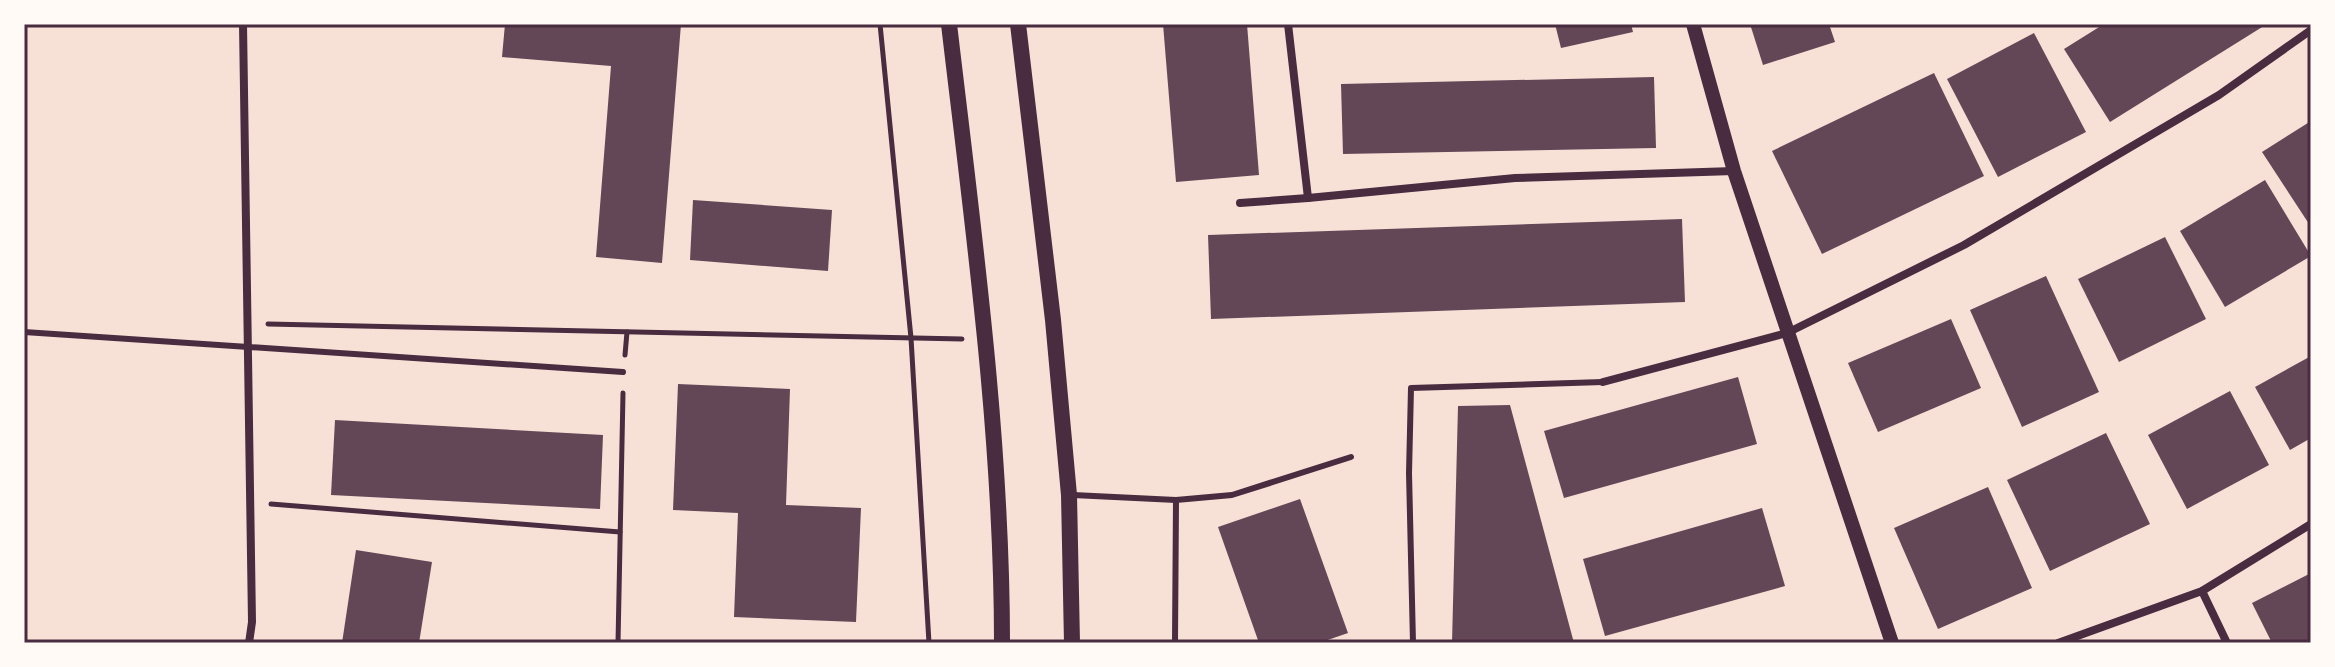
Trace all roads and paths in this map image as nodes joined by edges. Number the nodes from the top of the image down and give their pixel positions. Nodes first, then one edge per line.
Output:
1 (243, 24) edge
2 (880, 24) edge
3 (949, 24) edge
4 (1018, 24) edge
5 (1288, 24) edge
6 (1693, 24) edge
7 (2311, 30) edge
8 (1734, 171) junction
9 (1308, 198) junction
10 (1240, 203) dead end
11 (247, 323) junction
12 (24, 332) edge
13 (627, 332) junction
14 (1787, 333) junction
15 (911, 338) junction
16 (986, 339) junction
17 (248, 345) junction
18 (623, 372) junction
19 (1603, 382) joint
20 (1351, 457) dead end
21 (1069, 495) junction
22 (1176, 500) junction
23 (250, 502) junction
24 (2311, 524) edge
25 (620, 532) junction
26 (2202, 591) junction
27 (249, 643) edge
28 (618, 643) edge
29 (929, 643) edge
30 (1002, 643) edge
31 (1072, 643) edge
32 (1175, 643) edge
33 (1413, 643) edge
34 (1892, 643) edge
35 (2058, 643) edge
36 (2227, 643) edge

1 - 11 street
2 - 15 path
3 - 16 main road
4 - 21 main road
5 - 9 street
6 - 8 street
7 - 14 street
8 - 9 street
8 - 14 street
9 - 10 street
11 - 13 path
11 - 17 street
12 - 17 lane
13 - 15 path
13 - 18 path
14 - 19 street
14 - 34 street
15 - 16 path
15 - 29 path
16 - 30 main road
17 - 18 lane
17 - 23 street
18 - 25 path
19 - 33 lane
20 - 22 lane
21 - 22 lane
21 - 31 main road
22 - 32 lane
23 - 25 path
23 - 27 street
24 - 26 street
25 - 28 path
26 - 35 street
26 - 36 street

